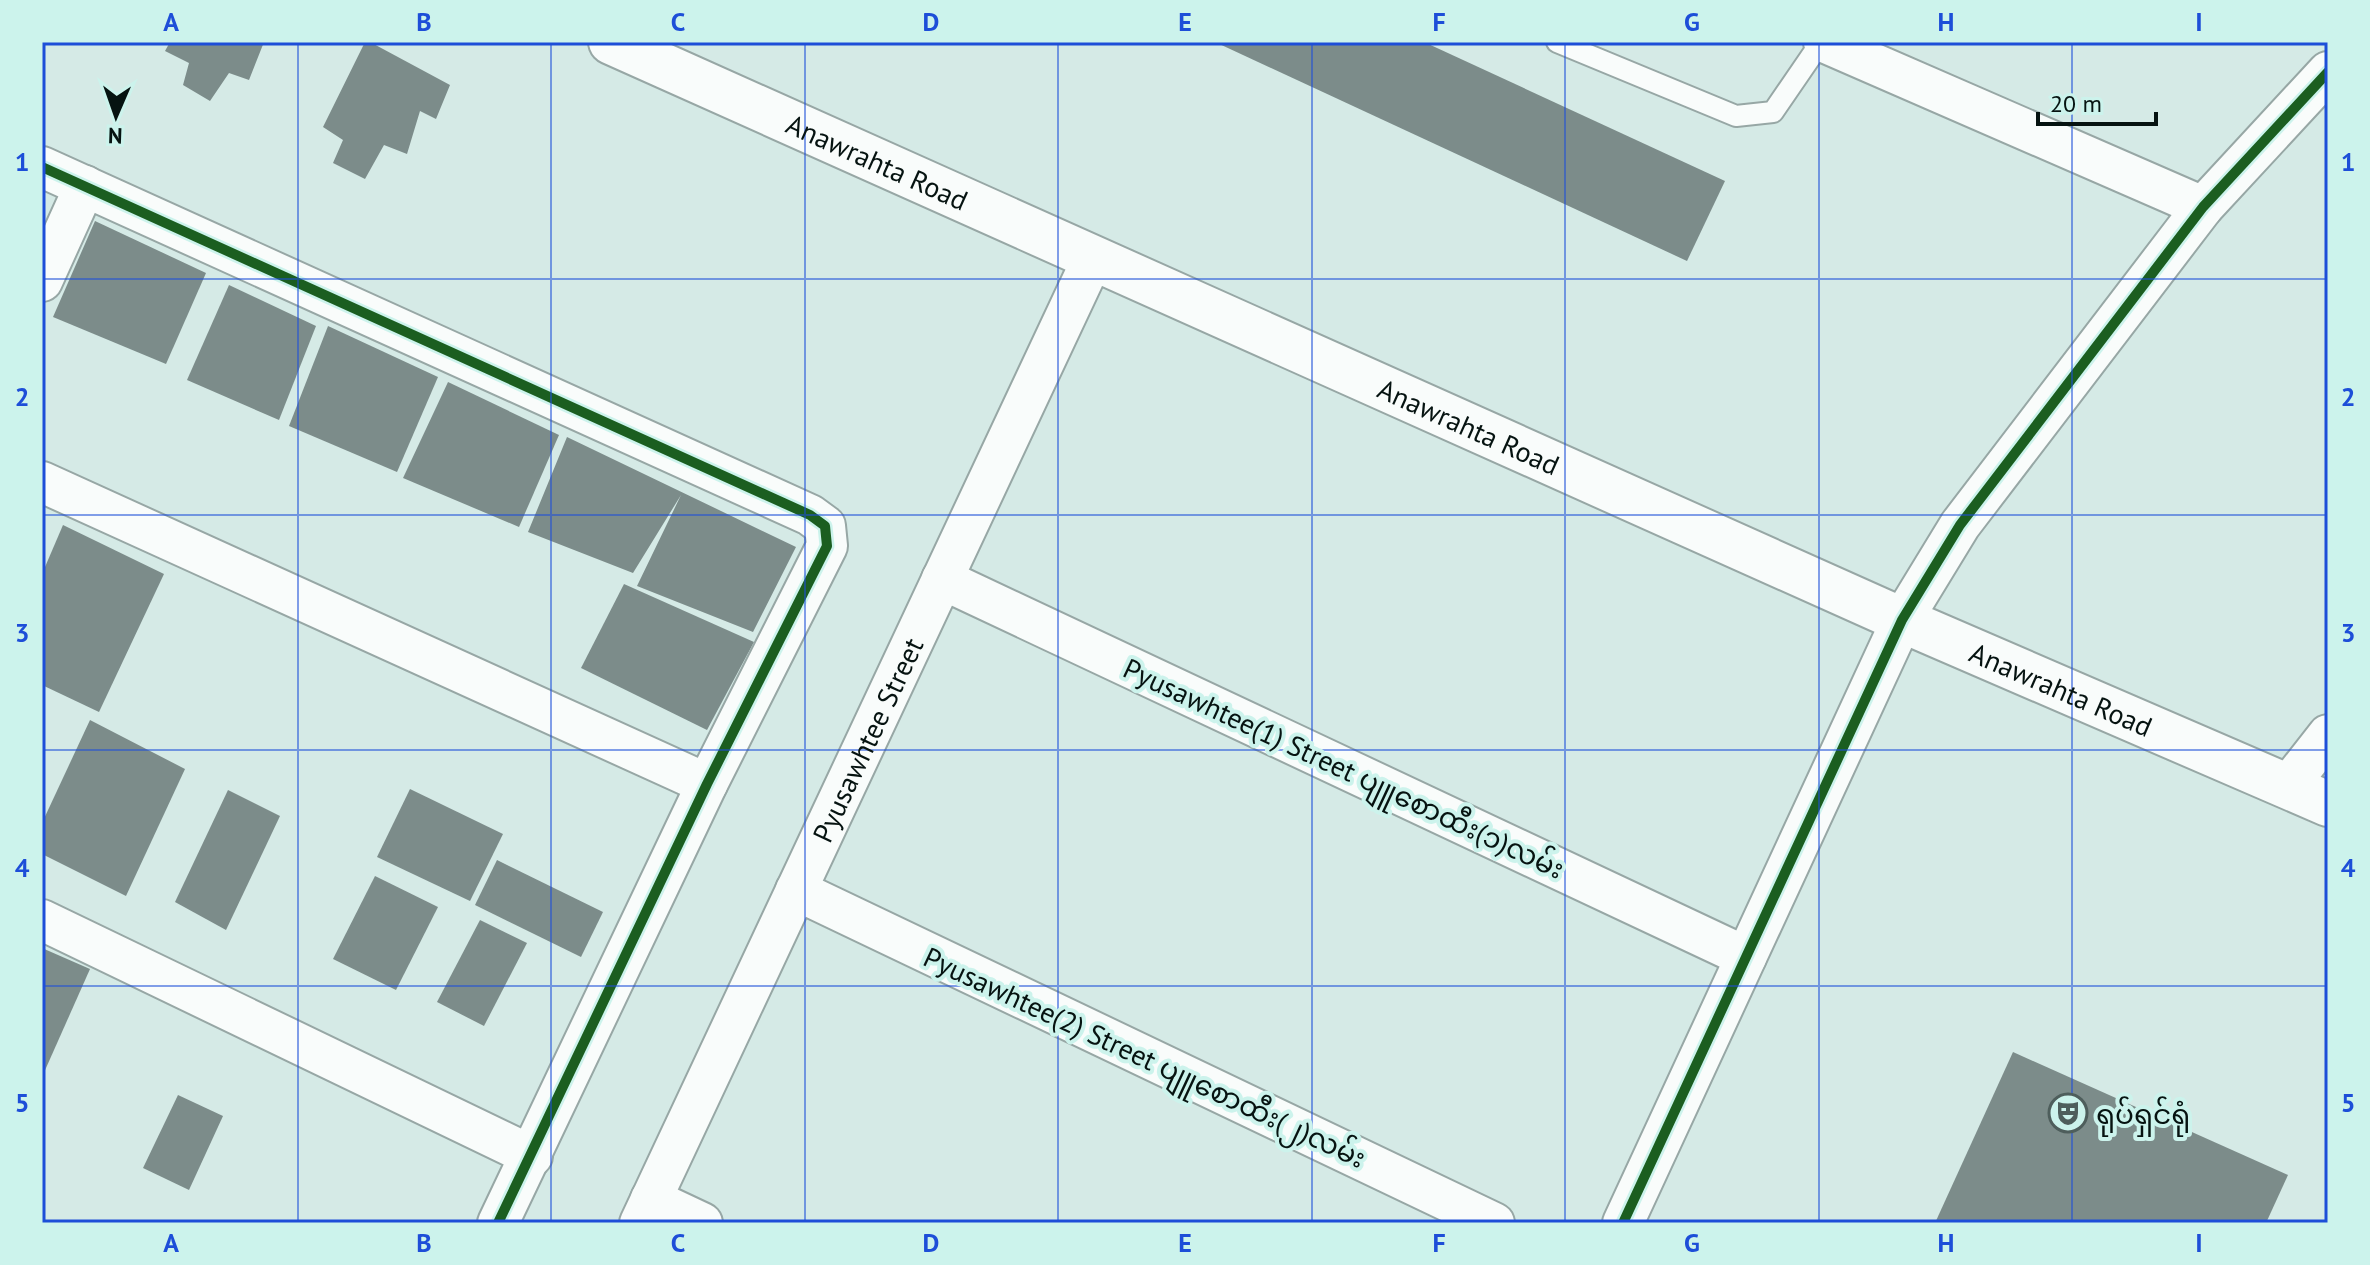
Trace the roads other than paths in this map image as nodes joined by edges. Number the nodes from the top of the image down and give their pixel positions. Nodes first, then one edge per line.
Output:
1 (611, 42) edge
2 (1557, 42) edge
3 (1822, 42) edge
4 (2328, 72) edge
5 (42, 167) edge
6 (85, 186) junction
7 (2203, 207) junction
8 (1093, 258) junction
9 (42, 281) edge
10 (42, 482) edge
11 (942, 579) junction
12 (1902, 620) junction
13 (2328, 735) edge
14 (707, 784) junction
15 (2288, 786) junction
16 (2328, 804) edge
17 (796, 890) junction
18 (42, 920) edge
19 (1746, 957) junction
20 (532, 1156) junction
21 (645, 1211) edge
22 (498, 1223) edge
23 (702, 1223) edge
24 (1494, 1223) edge
25 (1623, 1223) edge

1 - 8 main road, Anawrahta Road
2 - 3 lane
3 - 7 street
4 - 7 street
5 - 6 street
6 - 9 street
6 - 14 street
7 - 12 street
8 - 11 street, Pyusawhtee Street
8 - 12 main road, Anawrahta Road
10 - 14 street
11 - 17 street, Pyusawhtee Street
11 - 19 street, Pyusawhtee(1) Street ပျူစောထီး(၁)လမ်း
12 - 15 main road, Anawrahta Road
12 - 19 street
13 - 15 street
14 - 20 street
15 - 16 main road, Anawrahta Road
17 - 21 street, Pyusawhtee Street
17 - 24 street, Pyusawhtee(2) Street ပျူစောထီး(၂)လမ်း
18 - 20 street
19 - 25 street
20 - 22 street
21 - 23 street

